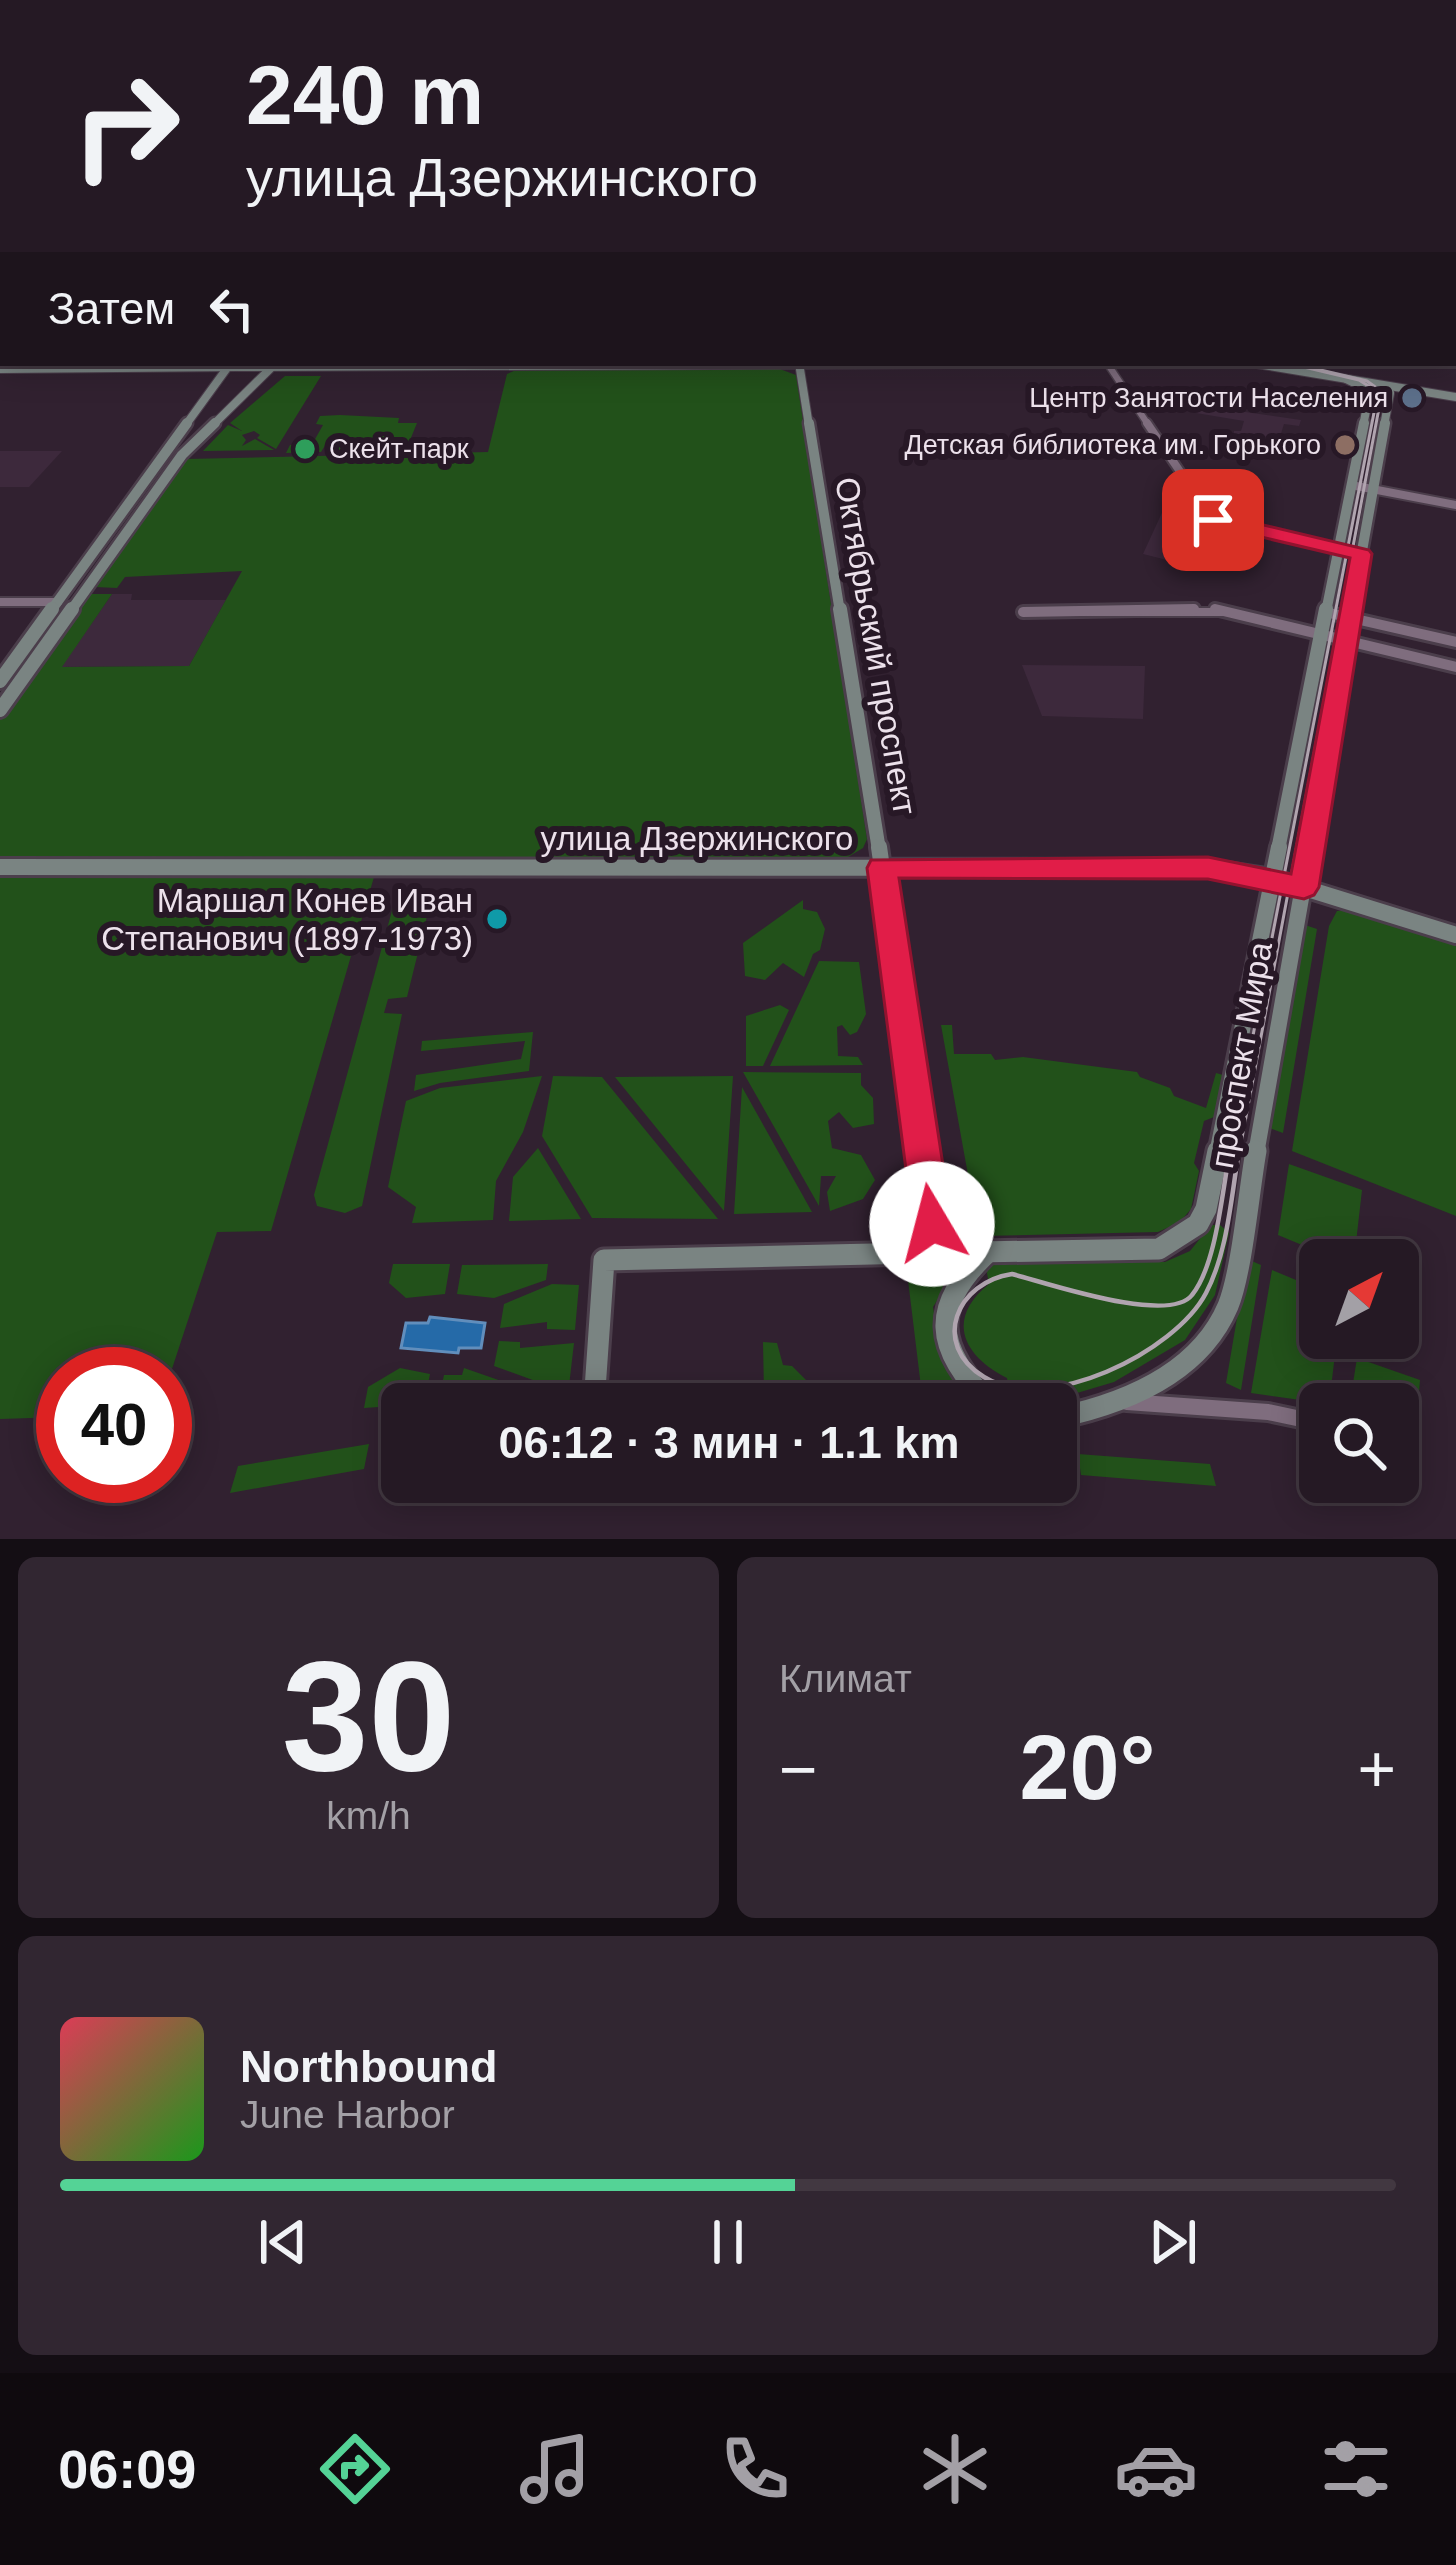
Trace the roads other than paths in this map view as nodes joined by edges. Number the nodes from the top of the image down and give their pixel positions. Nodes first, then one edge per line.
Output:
1 (172, 366) edge
2 (228, 366) edge
3 (272, 366) edge
4 (799, 366) edge
5 (1109, 366) edge
6 (1274, 366) edge
7 (1293, 366) edge
8 (1301, 366) edge
9 (0, 369) edge
10 (1312, 371) junction
11 (1362, 378) junction
12 (1346, 379) junction
13 (1380, 384) junction
14 (1408, 389) junction
15 (1390, 393) junction
16 (1456, 395) edge
17 (207, 397) junction
18 (243, 397) junction
19 (164, 455) junction
20 (182, 455) junction
21 (1351, 485) junction
22 (1373, 489) junction
23 (1456, 505) edge
24 (1338, 550) junction
25 (1361, 554) junction
26 (0, 602) edge
27 (58, 602) junction
28 (1023, 612) dead end
29 (1325, 612) junction
30 (1351, 618) junction
31 (1321, 634) junction
32 (1347, 641) junction
33 (1456, 642) edge
34 (1456, 667) edge
35 (24, 676) junction
36 (1, 678) edge
37 (0, 710) edge
38 (0, 867) edge
39 (882, 868) junction
40 (1272, 878) junction
41 (1304, 887) junction
42 (1456, 935) edge
43 (932, 1224) junction
44 (952, 1251) junction
45 (989, 1251) junction
46 (917, 1253) junction
47 (595, 1383) edge
48 (971, 1383) edge
49 (1118, 1402) junction
50 (1077, 1413) edge
51 (1299, 1419) edge

1 - 9 main road
2 - 17 main road
3 - 18 main road
4 - 39 main road, Октябрьский проспект
5 - 24 street
6 - 10 main road
7 - 10 main road
8 - 10 main road
10 - 11 main road
10 - 12 main road
11 - 13 main road
11 - 16 main road
12 - 13 main road
12 - 21 main road, проспект Мира
13 - 14 main road
13 - 15 main road
14 - 15 main road
14 - 16 main road
15 - 22 main road, проспект Мира
17 - 18 main road
17 - 19 main road
18 - 20 main road
19 - 20 main road
19 - 27 main road
20 - 35 main road
21 - 22 street
21 - 24 main road, проспект Мира
22 - 23 street
22 - 25 main road, проспект Мира
24 - 25 street
24 - 29 main road, проспект Мира
25 - 30 main road, проспект Мира
26 - 27 street
27 - 36 main road
28 - 31 street
29 - 30 street
29 - 31 main road, проспект Мира
30 - 32 main road, проспект Мира
30 - 33 street
31 - 32 street
31 - 40 main road, проспект Мира
32 - 34 street
32 - 41 main road, проспект Мира
35 - 36 street
35 - 37 main road
38 - 39 main road, улица Дзержинского
39 - 40 main road, улица Дзержинского
39 - 43 main road, Октябрьский проспект
40 - 41 main road, улица Дзержинского
40 - 45 main road, проспект Мира
41 - 42 main road, улица Дзержинского
41 - 49 main road, проспект Мира
43 - 44 main road
43 - 46 main road
44 - 45 main road, проспект Мира
44 - 46 main road, проспект Мира
45 - 48 main road
46 - 47 main road, проспект Мира
49 - 50 main road, проспект Мира
49 - 51 street

